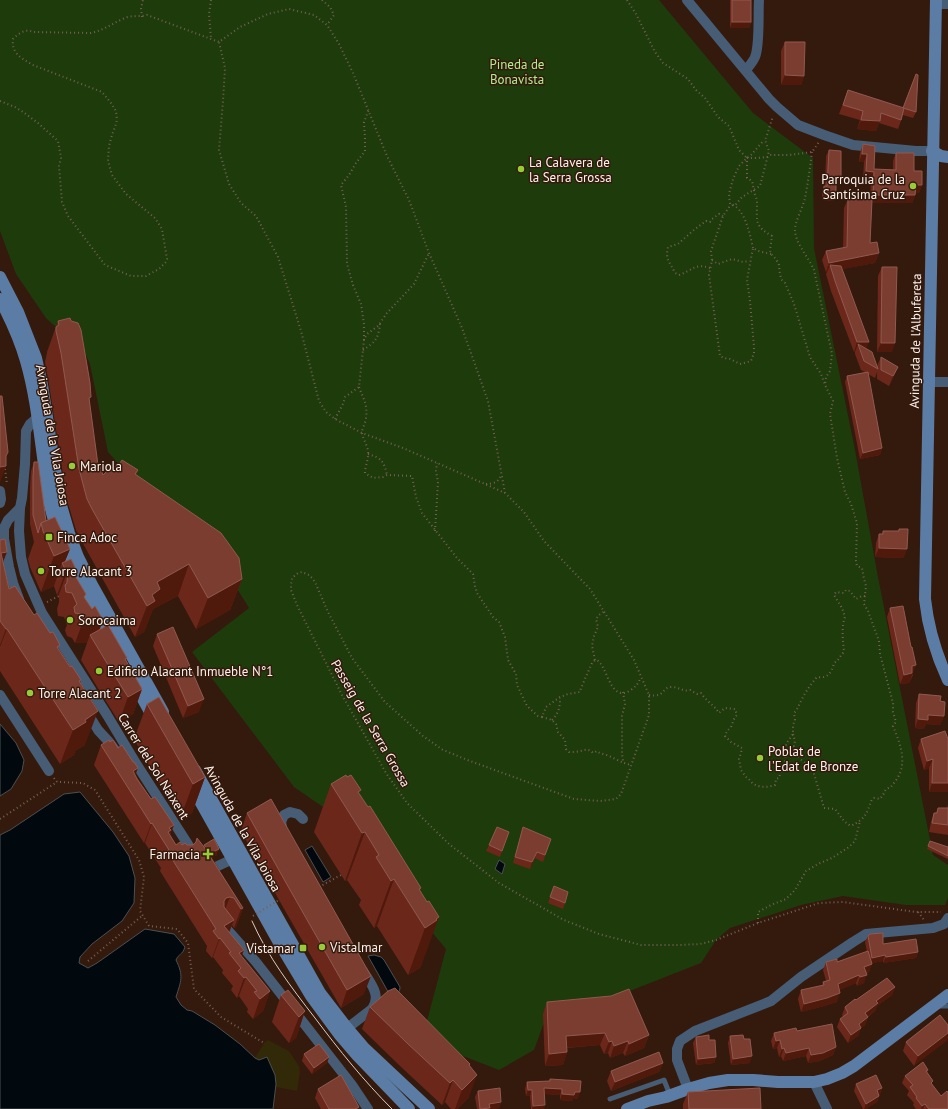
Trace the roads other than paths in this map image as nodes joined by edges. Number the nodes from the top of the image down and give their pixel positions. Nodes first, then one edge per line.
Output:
1 (687, 0) edge
2 (759, 0) edge
3 (936, 2) edge
4 (948, 4) edge
5 (746, 70) junction
6 (932, 152) junction
7 (948, 157) edge
8 (0, 277) edge
9 (0, 299) edge
10 (928, 382) junction
11 (948, 382) edge
12 (37, 418) junction
13 (4, 489) edge
14 (0, 503) edge
15 (20, 508) junction
16 (4, 528) junction
17 (20, 531) junction
18 (25, 610) edge
19 (948, 680) edge
20 (0, 695) edge
21 (82, 704) edge
22 (187, 757) edge
23 (122, 760) edge
24 (182, 769) edge
25 (49, 771) road end
26 (303, 819) dead end
27 (290, 843) edge
28 (236, 855) junction
29 (948, 918) edge
30 (223, 924) edge
31 (360, 964) edge
32 (948, 995) edge
33 (933, 1006) junction
34 (948, 1006) edge
35 (343, 1031) junction
36 (814, 1082) junction
37 (688, 1089) junction
38 (668, 1096) junction
39 (610, 1100) dead end
40 (368, 1109) edge
41 (409, 1109) edge
42 (429, 1109) edge
43 (627, 1109) edge
44 (651, 1109) edge
45 (827, 1109) edge

1 - 5 street
2 - 5 street
3 - 4 street
3 - 6 main road, Avinguda de l'Albufereta
5 - 6 street
6 - 7 main road
6 - 10 main road, Avinguda de l'Albufereta
8 - 12 main road, Avinguda de la Vila Joiosa
9 - 12 main road, Avinguda de la Vila Joiosa
10 - 11 street
10 - 19 main road, Avinguda de l'Albufereta
12 - 15 street, Carrer del Sol Naixent
13 - 14 street
15 - 16 street
15 - 17 street, Carrer del Sol Naixent
16 - 17 street
16 - 18 street
17 - 28 street, Carrer del Sol Naixent
20 - 25 street
21 - 23 street, Carrer del Sol Naixent
22 - 28 main road, Avinguda de la Vila Joiosa
24 - 28 main road, Avinguda de la Vila Joiosa
26 - 27 street
28 - 35 main road, Avinguda de la Vila Joiosa
29 - 37 street
30 - 40 street
31 - 35 street
32 - 33 main road
33 - 34 lane
33 - 36 main road
35 - 41 main road, Avinguda de la Vila Joiosa
35 - 42 main road, Avinguda de la Vila Joiosa
36 - 37 main road
36 - 45 street
37 - 38 main road
38 - 39 lane
38 - 43 main road
38 - 44 main road

